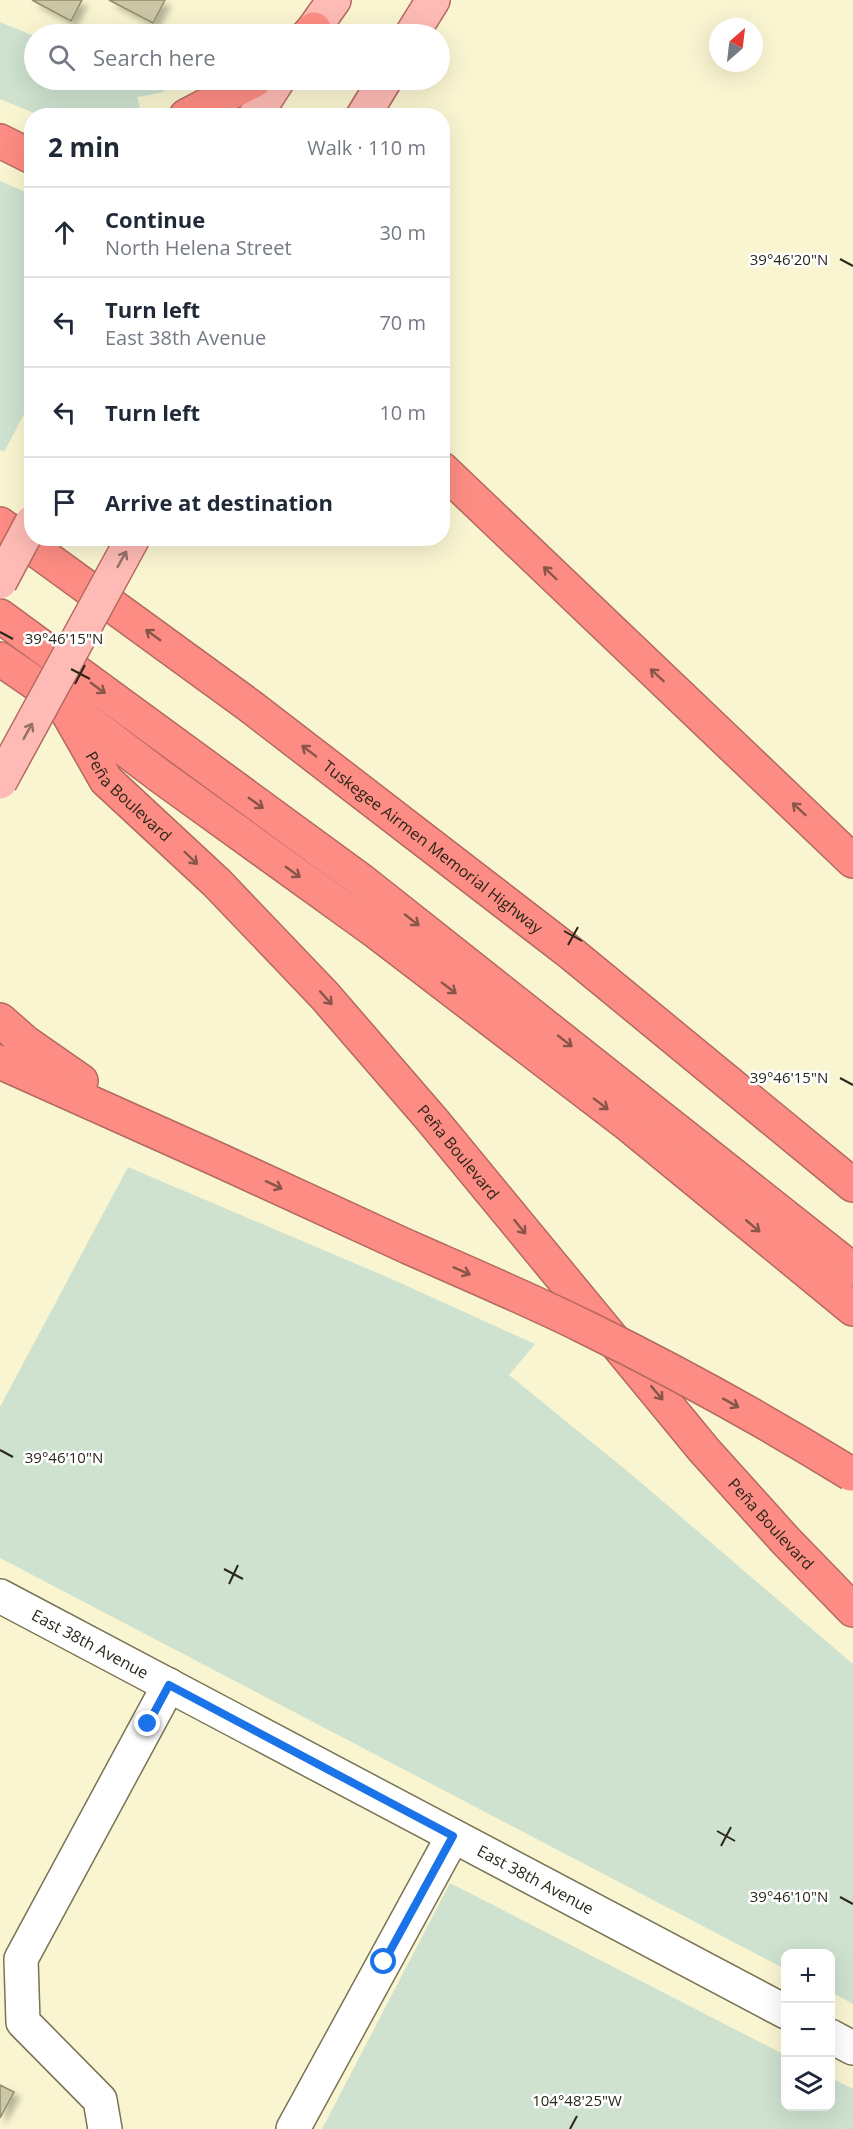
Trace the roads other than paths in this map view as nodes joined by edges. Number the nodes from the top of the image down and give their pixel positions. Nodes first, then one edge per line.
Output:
1 (334, 0) edge
2 (433, 0) edge
3 (317, 24) edge
4 (418, 24) edge
5 (236, 90) edge
6 (272, 90) edge
7 (379, 90) edge
8 (201, 108) edge
9 (260, 108) edge
10 (368, 108) edge
11 (0, 125) edge
12 (24, 130) edge
13 (0, 141) edge
14 (24, 153) edge
15 (450, 477) edge
16 (0, 524) edge
17 (24, 537) edge
18 (24, 542) edge
19 (30, 546) edge
20 (129, 546) edge
21 (0, 582) edge
22 (0, 616) edge
23 (0, 659) edge
24 (61, 701) junction
25 (0, 782) edge
26 (853, 861) edge
27 (572, 954) junction
28 (0, 1020) edge
29 (0, 1062) edge
30 (853, 1159) edge
31 (221, 1161) junction
32 (853, 1185) edge
33 (853, 1270) edge
34 (853, 1309) edge
35 (852, 1474) edge
36 (0, 1596) edge
37 (853, 1610) edge
38 (169, 1685) junction
39 (453, 1836) junction
40 (781, 2010) edge
41 (835, 2038) edge
42 (853, 2048) edge
43 (105, 2129) edge
44 (293, 2129) edge

1 - 3 main road
2 - 4 main road
5 - 8 highway
6 - 9 main road
7 - 10 main road
11 - 12 highway
13 - 14 highway
26 -> 15 highway
18 -> 16 highway, Tuskegee Airmen Memorial Highway
17 - 21 main road, bridge
27 -> 19 highway, Tuskegee Airmen Memorial Highway
25 -> 20 main road, bridge
22 -> 33 highway
23 - 24 highway
24 -> 34 highway
24 -> 37 highway, Peña Boulevard
27 - 30 highway
27 - 32 highway, Tuskegee Airmen Memorial Highway
28 - 31 highway
29 - 31 highway
31 -> 35 highway, bridge
36 - 38 street, East 38th Avenue
38 - 39 street, East 38th Avenue
38 - 43 street
39 - 40 street, East 38th Avenue
39 - 44 street
41 - 42 street

